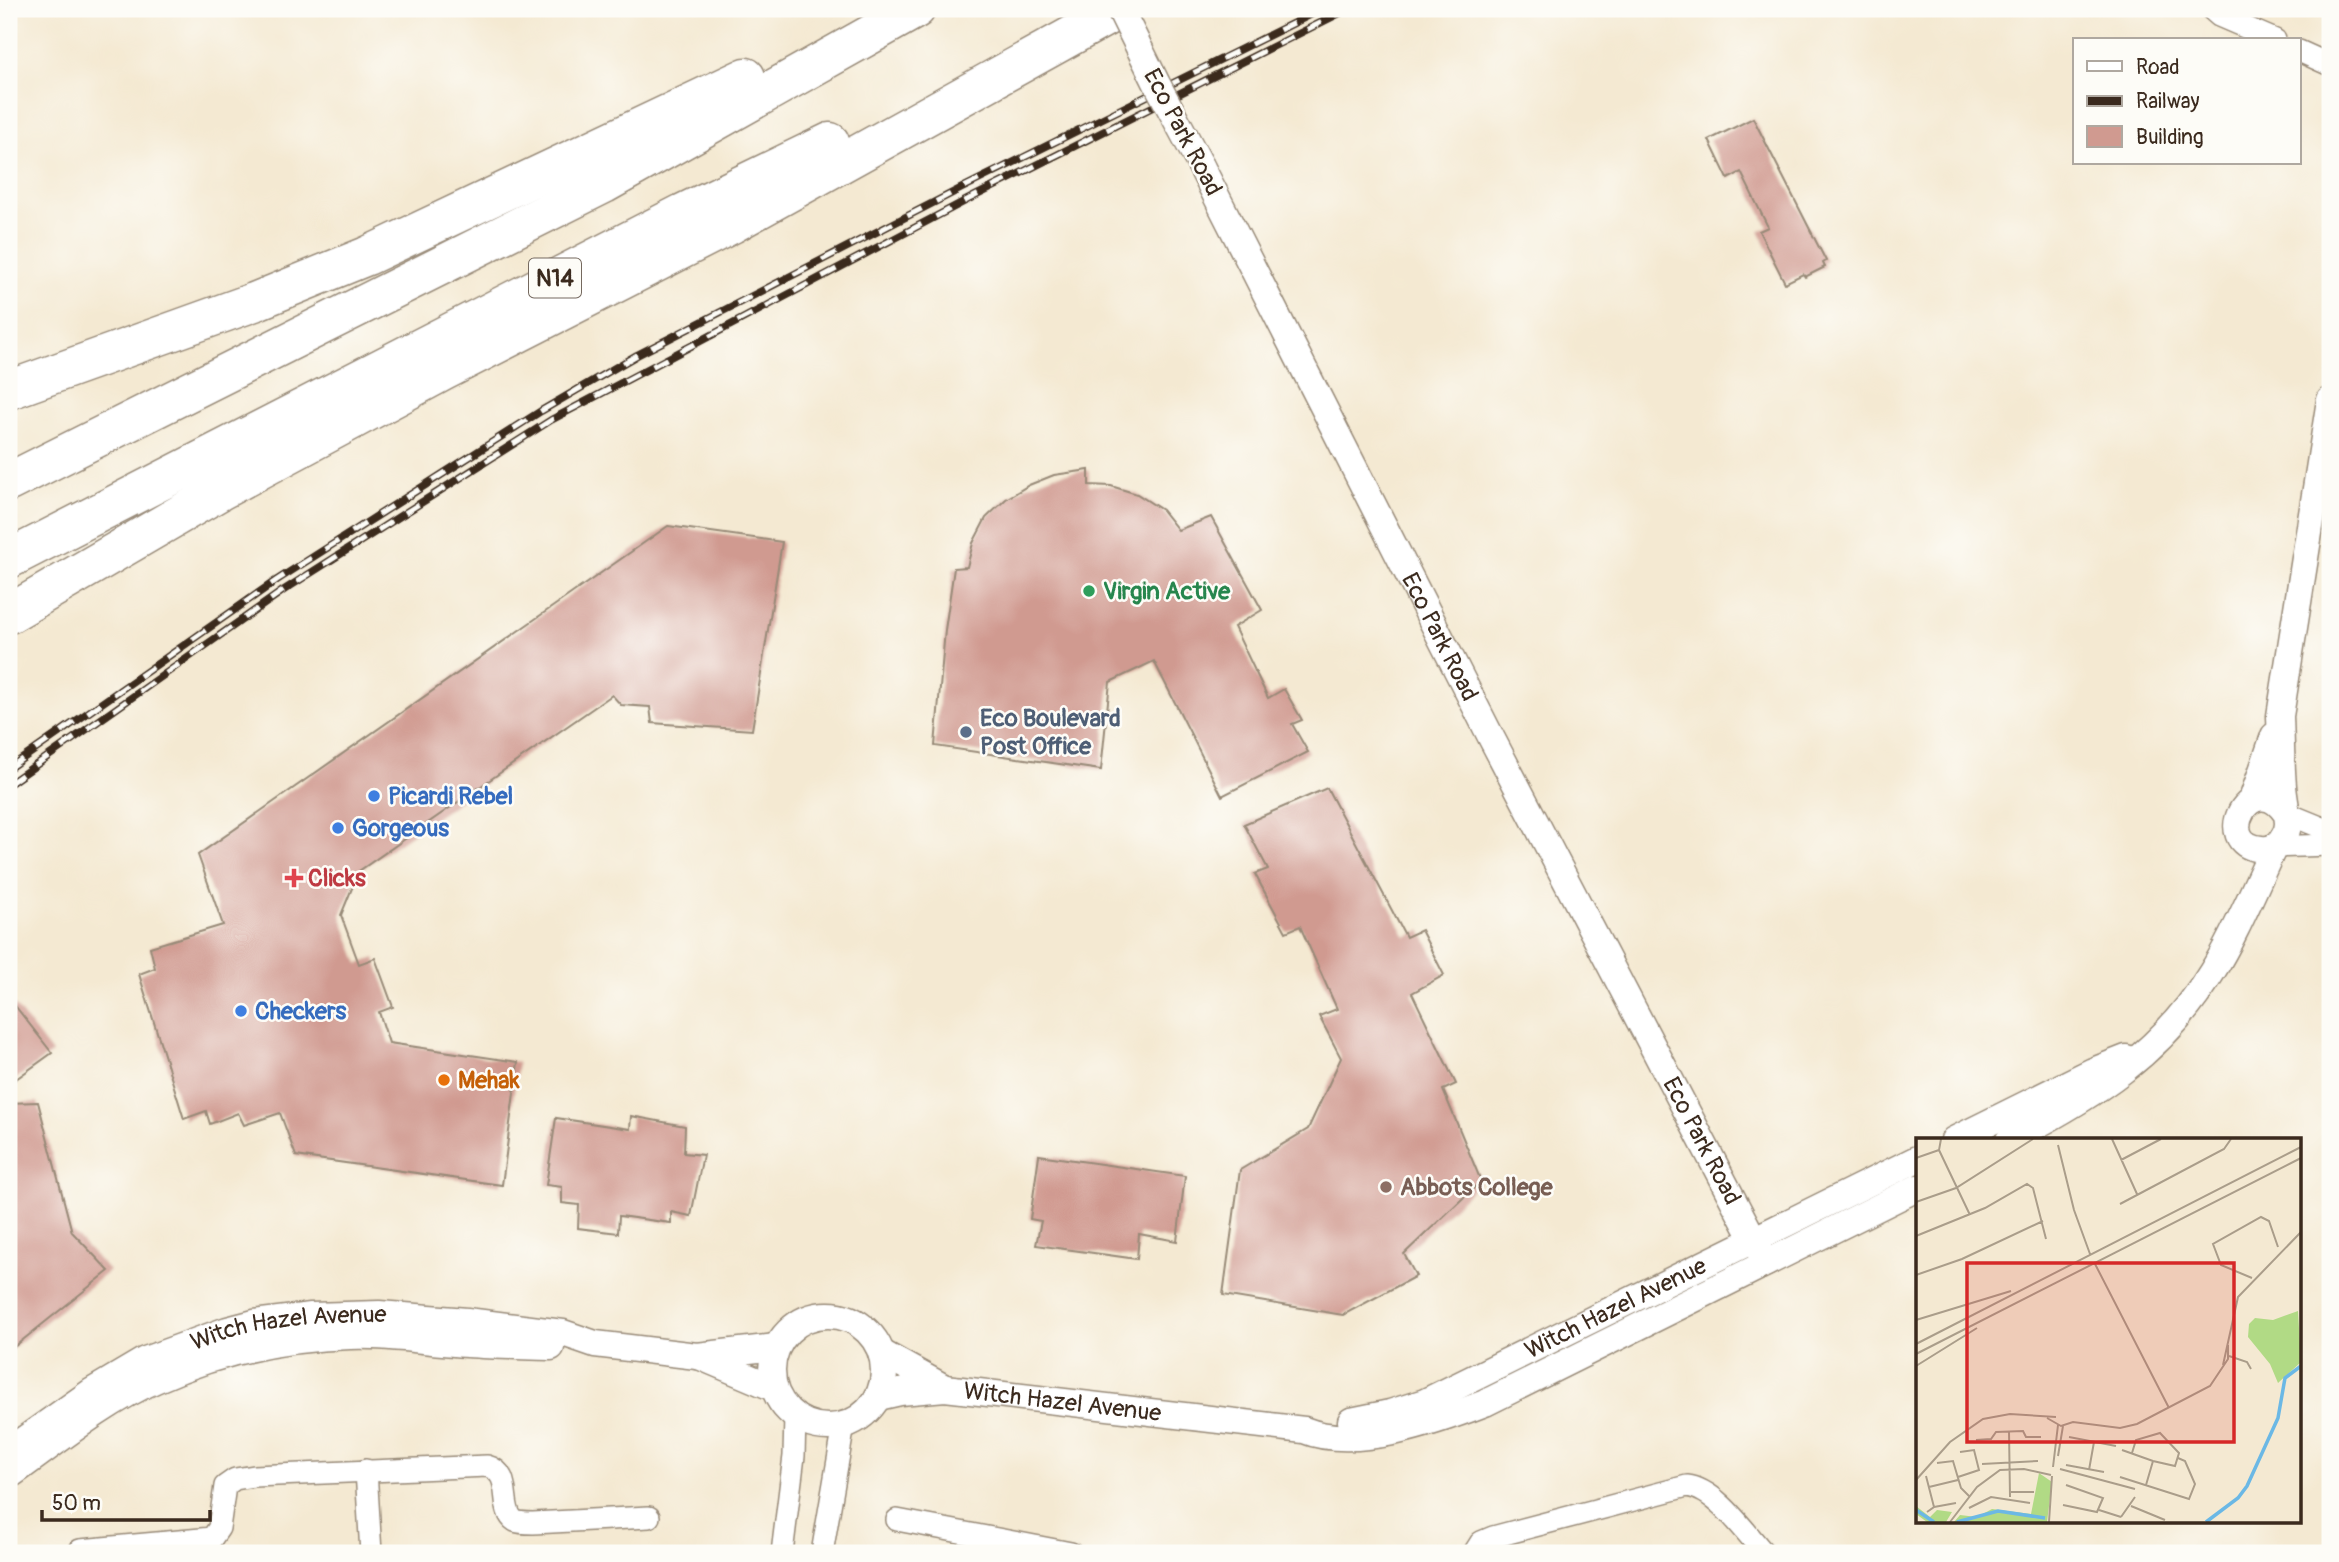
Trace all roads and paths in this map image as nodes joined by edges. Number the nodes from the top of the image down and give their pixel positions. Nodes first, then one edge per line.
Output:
1 (1106, 9) edge
2 (1120, 9) edge
3 (2211, 9) edge
4 (901, 17) edge
5 (2270, 38) edge
6 (2300, 51) edge
7 (2330, 65) edge
8 (9, 390) edge
9 (2330, 400) edge
10 (9, 482) edge
11 (9, 559) edge
12 (9, 614) edge
13 (2280, 716) junction
14 (2252, 800) junction
15 (2286, 813) junction
16 (2330, 831) edge
17 (2241, 838) junction
18 (2330, 845) edge
19 (2274, 847) junction
20 (2239, 920) junction
21 (2144, 1051) junction
22 (1958, 1138) edge
23 (2013, 1138) edge
24 (1916, 1159) edge
25 (1916, 1188) edge
26 (1754, 1239) junction
27 (1766, 1263) junction
28 (595, 1344) junction
29 (776, 1348) junction
30 (882, 1353) junction
31 (697, 1356) junction
32 (774, 1388) junction
33 (945, 1388) junction
34 (878, 1397) junction
35 (795, 1417) junction
36 (844, 1425) junction
37 (1304, 1430) junction
38 (9, 1450) edge
39 (366, 1471) junction
40 (9, 1476) edge
41 (649, 1517) dead end
42 (897, 1520) dead end
43 (80, 1550) dead end
44 (371, 1553) edge
45 (782, 1553) edge
46 (822, 1553) edge
47 (1071, 1553) edge
48 (1474, 1553) edge
49 (1764, 1553) edge

1 - 11 highway, N14
2 - 12 highway
2 - 26 street, Eco Park Road, bridge
3 - 5 street
4 - 8 highway
4 - 10 highway, N14
6 - 7 street
9 - 13 street
13 - 14 street
13 - 15 street
14 - 15 street
14 - 17 street
15 - 16 street
15 - 19 street
17 - 19 street
17 - 20 street
18 - 19 street
19 - 20 street
20 - 21 street
21 - 22 street
21 - 23 street
24 - 26 street, Witch Hazel Avenue
25 - 27 street, Witch Hazel Avenue
26 - 27 street, Eco Park Road
26 - 37 street, Witch Hazel Avenue
27 - 37 street, Witch Hazel Avenue
28 - 31 street, Witch Hazel Avenue
28 - 38 street, Witch Hazel Avenue
28 - 40 street, Witch Hazel Avenue
29 - 30 street
29 - 31 street, Witch Hazel Avenue
29 - 32 street
30 - 33 street, Witch Hazel Avenue
30 - 34 street
31 - 32 street, Witch Hazel Avenue
32 - 35 street
33 - 34 street, Witch Hazel Avenue
33 - 37 street, Witch Hazel Avenue
34 - 36 street
35 - 36 street
35 - 45 street
36 - 46 street
39 - 41 street
39 - 43 street
39 - 44 street
42 - 47 street
48 - 49 street

